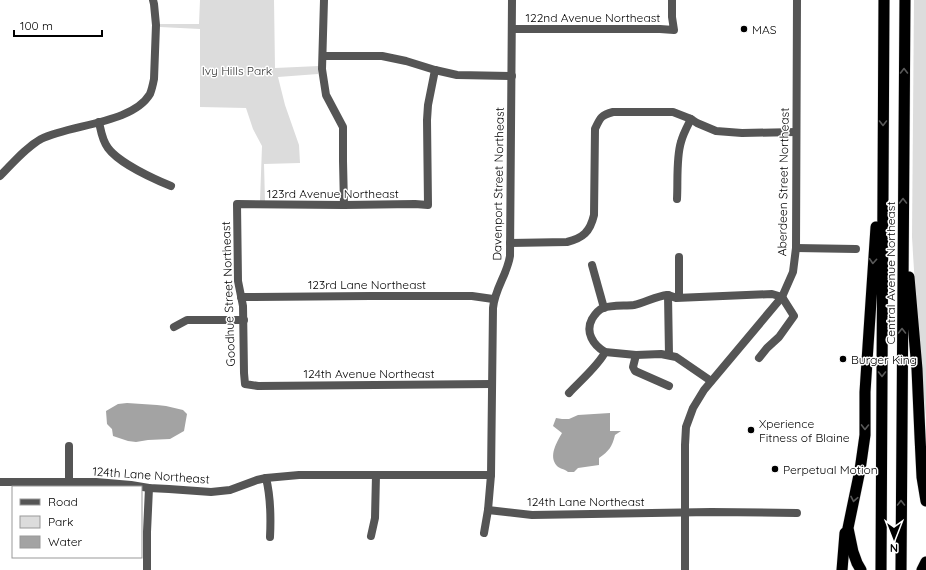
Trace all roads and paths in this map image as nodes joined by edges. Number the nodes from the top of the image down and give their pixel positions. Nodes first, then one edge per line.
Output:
1 (153, 0) edge
2 (324, 0) edge
3 (512, 0) edge
4 (672, 0) edge
5 (797, 0) edge
6 (884, 0) edge
7 (905, 0) edge
8 (512, 29) junction
9 (323, 56) junction
10 (435, 70) junction
11 (512, 76) junction
12 (691, 119) junction
13 (99, 122) junction
14 (796, 132) junction
15 (883, 167) junction
16 (0, 176) edge
17 (171, 186) dead end
18 (677, 199) dead end
19 (237, 204) joint
20 (344, 205) junction
21 (903, 230) junction
22 (510, 243) junction
23 (796, 248) junction
24 (856, 249) dead end
25 (679, 257) dead end
26 (592, 265) dead end
27 (668, 295) junction
28 (782, 296) junction
29 (241, 297) junction
30 (679, 297) junction
31 (494, 299) junction
32 (604, 308) junction
33 (244, 320) junction
34 (174, 327) dead end
35 (605, 352) junction
36 (636, 355) junction
37 (669, 355) junction
38 (759, 358) dead end
39 (711, 381) junction
40 (245, 384) joint
41 (492, 384) junction
42 (669, 386) dead end
43 (569, 393) dead end
44 (69, 446) dead end
45 (376, 475) junction
46 (491, 475) junction
47 (266, 478) junction
48 (0, 482) edge
49 (69, 482) junction
50 (136, 486) edge
51 (142, 487) edge
52 (149, 488) junction
53 (926, 501) edge
54 (488, 510) junction
55 (684, 512) junction
56 (797, 512) dead end
57 (848, 528) junction
58 (484, 533) dead end
59 (371, 536) dead end
60 (270, 537) dead end
61 (926, 562) edge
62 (147, 570) edge
63 (685, 570) edge
64 (842, 570) edge
65 (862, 570) edge
66 (881, 570) edge
67 (901, 570) edge
68 (922, 570) edge

1 - 13 street
2 - 9 street
3 - 8 street, Davenport Street Northeast
4 - 8 street, 122nd Avenue Northeast
5 - 14 street, Aberdeen Street Northeast
6 -> 15 highway, Central Avenue Northeast
21 -> 7 highway, Central Avenue Northeast
8 - 11 street, Davenport Street Northeast
9 - 10 street
9 - 20 street
10 - 11 street
10 - 20 street, 123rd Avenue Northeast
11 - 22 street, Davenport Street Northeast
12 - 14 street
12 - 18 street
12 - 22 street
13 - 16 street
13 - 17 street
14 - 23 street, Aberdeen Street Northeast
15 -> 57 highway
15 -> 66 highway, Central Avenue Northeast
19 - 20 street, 123rd Avenue Northeast
19 - 29 street, Goodhue Street Northeast
21 - 53 highway
67 -> 21 highway, Central Avenue Northeast
22 - 31 street, Davenport Street Northeast
23 - 24 street
23 - 28 street, Aberdeen Street Northeast
25 - 30 street
26 - 32 street
27 - 30 street
27 - 32 street
27 - 37 street
28 - 30 street
28 - 38 street
28 - 39 street, Aberdeen Street Northeast
29 - 31 street, 123rd Lane Northeast
29 - 33 street, Goodhue Street Northeast
31 - 41 street, Davenport Street Northeast
32 - 35 street
33 - 34 street
33 - 40 street, Goodhue Street Northeast
35 - 36 street
35 - 43 street
36 - 37 street
36 - 42 street
37 - 39 street
39 - 55 street, Aberdeen Street Northeast
40 - 41 street, 124th Avenue Northeast
41 - 46 street, Davenport Street Northeast
44 - 49 street
45 - 46 street, 124th Lane Northeast
45 - 47 street, 124th Lane Northeast
45 - 59 street
46 - 54 street, Davenport Street Northeast
47 - 52 street, 124th Lane Northeast
47 - 60 street
48 - 49 street, 124th Lane Northeast
49 - 50 street, 124th Lane Northeast
51 - 52 street, 124th Lane Northeast
52 - 62 street
54 - 55 street, 124th Lane Northeast
54 - 58 street, Davenport Street Northeast
55 - 56 street, 124th Lane Northeast
55 - 63 street, Aberdeen Street Northeast
57 - 64 highway
57 - 65 highway
61 - 68 highway

